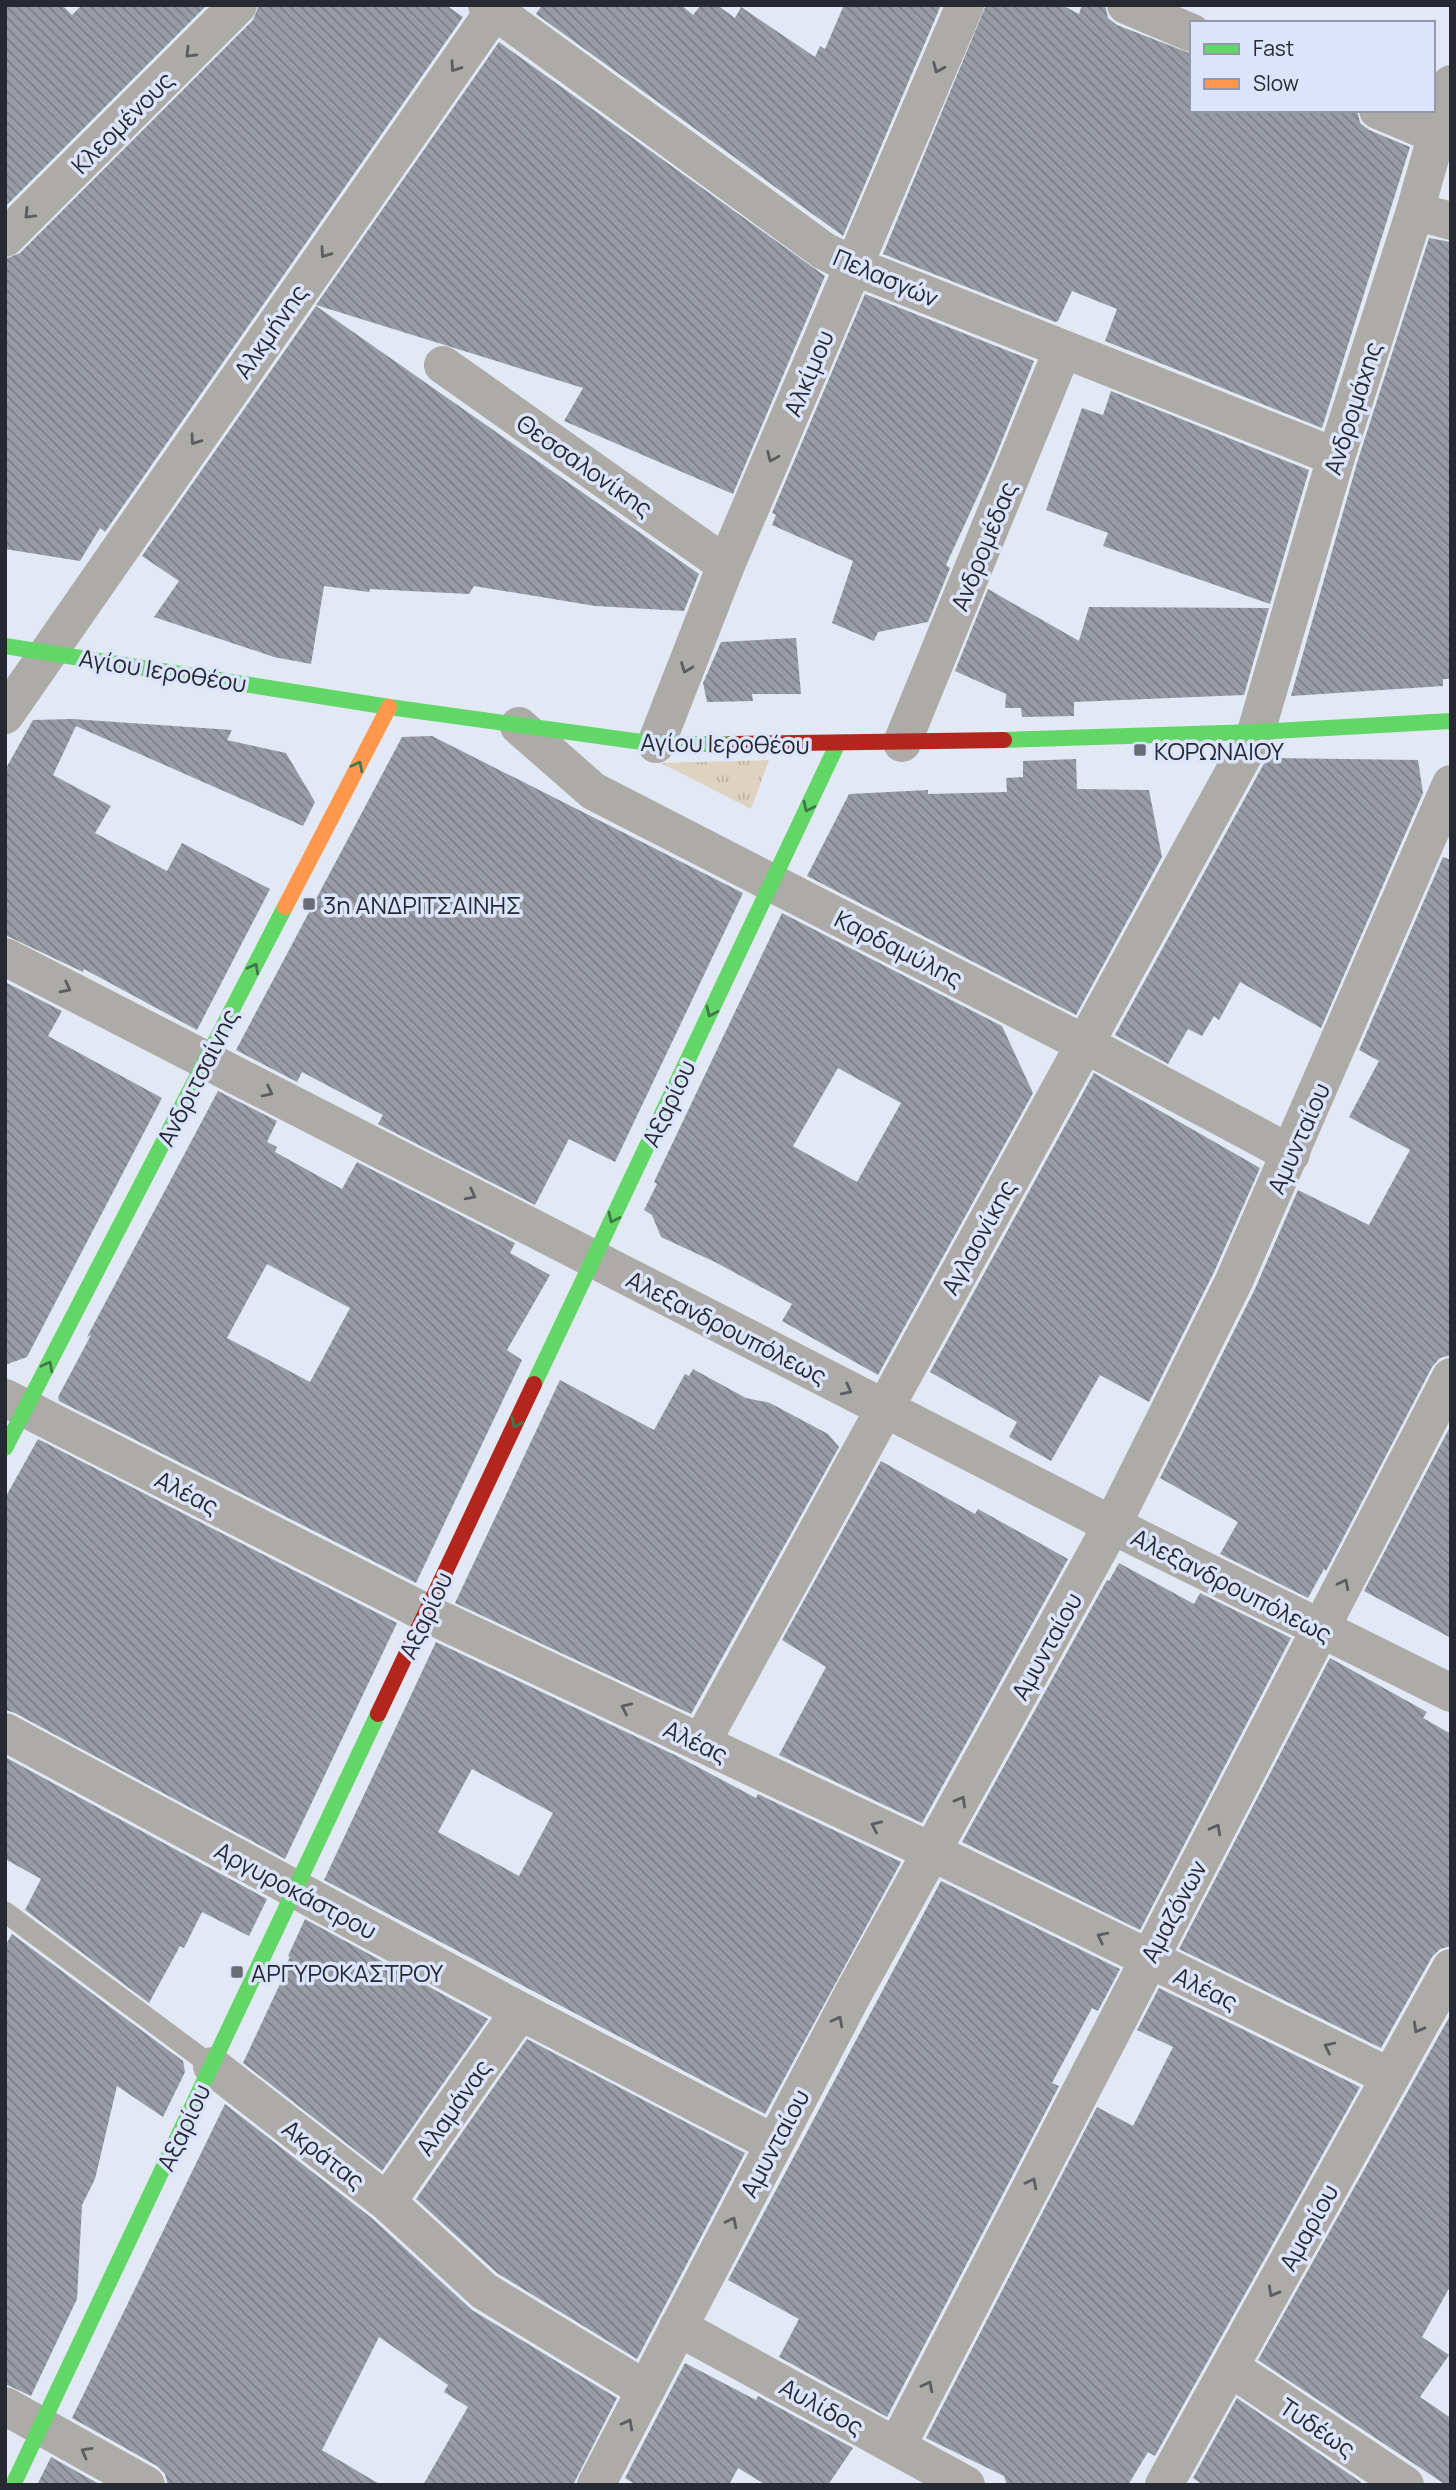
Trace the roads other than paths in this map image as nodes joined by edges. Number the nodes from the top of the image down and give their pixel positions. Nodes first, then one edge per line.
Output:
1 (238, 5) edge
2 (965, 5) edge
3 (1126, 5) edge
4 (490, 8) edge
5 (1190, 32) edge
6 (1451, 84) edge
7 (1383, 112) edge
8 (1437, 135) junction
9 (1415, 211) junction
10 (1451, 221) edge
11 (5, 238) edge
12 (854, 266) junction
13 (1063, 349) junction
14 (443, 365) dead end
15 (1336, 457) junction
16 (726, 565) junction
17 (5, 646) edge
18 (46, 652) junction
19 (389, 707) junction
20 (5, 715) edge
21 (1451, 721) edge
22 (519, 726) junction
23 (1256, 732) junction
24 (902, 743) junction
25 (656, 744) junction
26 (837, 745) junction
27 (1451, 784) edge
28 (772, 883) junction
29 (5, 957) edge
30 (1085, 1044) junction
31 (206, 1060) junction
32 (1291, 1154) junction
33 (594, 1258) junction
34 (1451, 1377) edge
35 (15, 1404) edge
36 (883, 1408) junction
37 (5, 1448) edge
38 (1112, 1525) junction
39 (426, 1613) junction
40 (1320, 1630) junction
41 (1451, 1693) edge
42 (5, 1732) edge
43 (701, 1743) junction
44 (932, 1852) junction
45 (295, 1890) junction
46 (5, 1912) edge
47 (1147, 1960) junction
48 (1451, 1968) edge
49 (520, 2011) junction
50 (212, 2066) junction
51 (1390, 2077) junction
52 (773, 2143) junction
53 (387, 2202) junction
54 (678, 2327) junction
55 (1231, 2368) junction
56 (646, 2390) junction
57 (5, 2406) edge
58 (40, 2427) junction
59 (897, 2446) junction
60 (602, 2482) edge
61 (13, 2485) edge
62 (146, 2485) edge
63 (966, 2485) edge
64 (1164, 2485) edge
65 (1405, 2485) edge

1 -> 11 street, Κλεομένους
2 -> 12 street, Αλκίμου
3 - 5 street
4 - 12 street, Πελασγών
4 -> 18 street, Αλκμήνης
6 - 8 street, Ανδρομάχης
7 - 8 street
8 - 9 street, Ανδρομάχης
9 - 10 street
9 - 15 street, Ανδρομάχης
12 - 13 street, Πελασγών
12 -> 16 street, Αλκίμου
13 - 15 street, Πελασγών
13 - 24 street, Ανδρομέδας
14 - 16 street, Θεσσαλονίκης
15 - 23 street, Ανδρομάχης
16 -> 25 street, Αλκίμου
17 - 18 street, Αγίου Ιεροθέου
18 - 19 street, Αγίου Ιεροθέου
18 - 20 street, Αλκμήνης
19 - 22 street, Αγίου Ιεροθέου
31 -> 19 street, Ανδριτσαίνης
21 - 23 street, Αγίου Ιεροθέου
22 - 25 street, Αγίου Ιεροθέου
22 - 28 street, Καρδαμύλης
23 - 24 street, Αγίου Ιεροθέου
23 - 30 street, Αγλαονίκης
24 - 26 street, Αγίου Ιεροθέου
25 - 26 street, Αγίου Ιεροθέου
26 -> 28 street, Αξαρίου
27 - 32 street, Αμυνταίου
28 - 30 street, Καρδαμύλης
28 -> 33 street, Αξαρίου
29 -> 31 street, Αλεξανδρουπόλεως
30 - 32 street, Καρδαμύλης
30 - 36 street, Αγλαονίκης
31 -> 33 street, Αλεξανδρουπόλεως
35 -> 31 street, Ανδριτσαίνης
32 - 38 street, Αμυνταίου
33 -> 36 street, Αλεξανδρουπόλεως
33 -> 39 street, Αξαρίου
40 -> 34 street, Αμαζόνων
35 - 37 street, Ανδριτσαίνης
35 - 39 street, Αλέας
36 - 38 street, Αλεξανδρουπόλεως
36 - 43 street, Αγλαονίκης
38 - 40 street, Αλεξανδρουπόλεως
44 -> 38 street, Αμυνταίου
43 -> 39 street, Αλέας
39 - 45 street, Αξαρίου
40 - 41 street, Αλεξανδρουπόλεως
47 -> 40 street, Αμαζόνων
42 - 45 street, Αργυροκάστρου
44 -> 43 street, Αλέας
47 -> 44 street, Αλέας
52 -> 44 street, Αμυνταίου
45 - 49 street, Αργυροκάστρου
45 - 50 street, Αξαρίου
46 - 50 lane, Ακράτας
51 -> 47 street, Αλέας
59 -> 47 street, Αμαζόνων
48 -> 51 street, Αμαρίου
49 - 52 street, Αργυροκάστρου
49 - 53 street, Αλαμάνας
50 - 53 street, Ακράτας
50 - 58 street, Αξαρίου
51 -> 55 street, Αμαρίου
54 -> 52 street, Αμυνταίου
53 - 56 street, Ακράτας
54 - 56 street, Αμυνταίου
54 - 59 street, Αυλίδος
55 - 64 street, Αμαρίου
55 - 65 street, Τυδέως
60 -> 56 street, Αμυνταίου
57 - 58 street
58 - 61 street, Αξαρίου
62 -> 58 street
59 - 63 street, Αυλίδος

